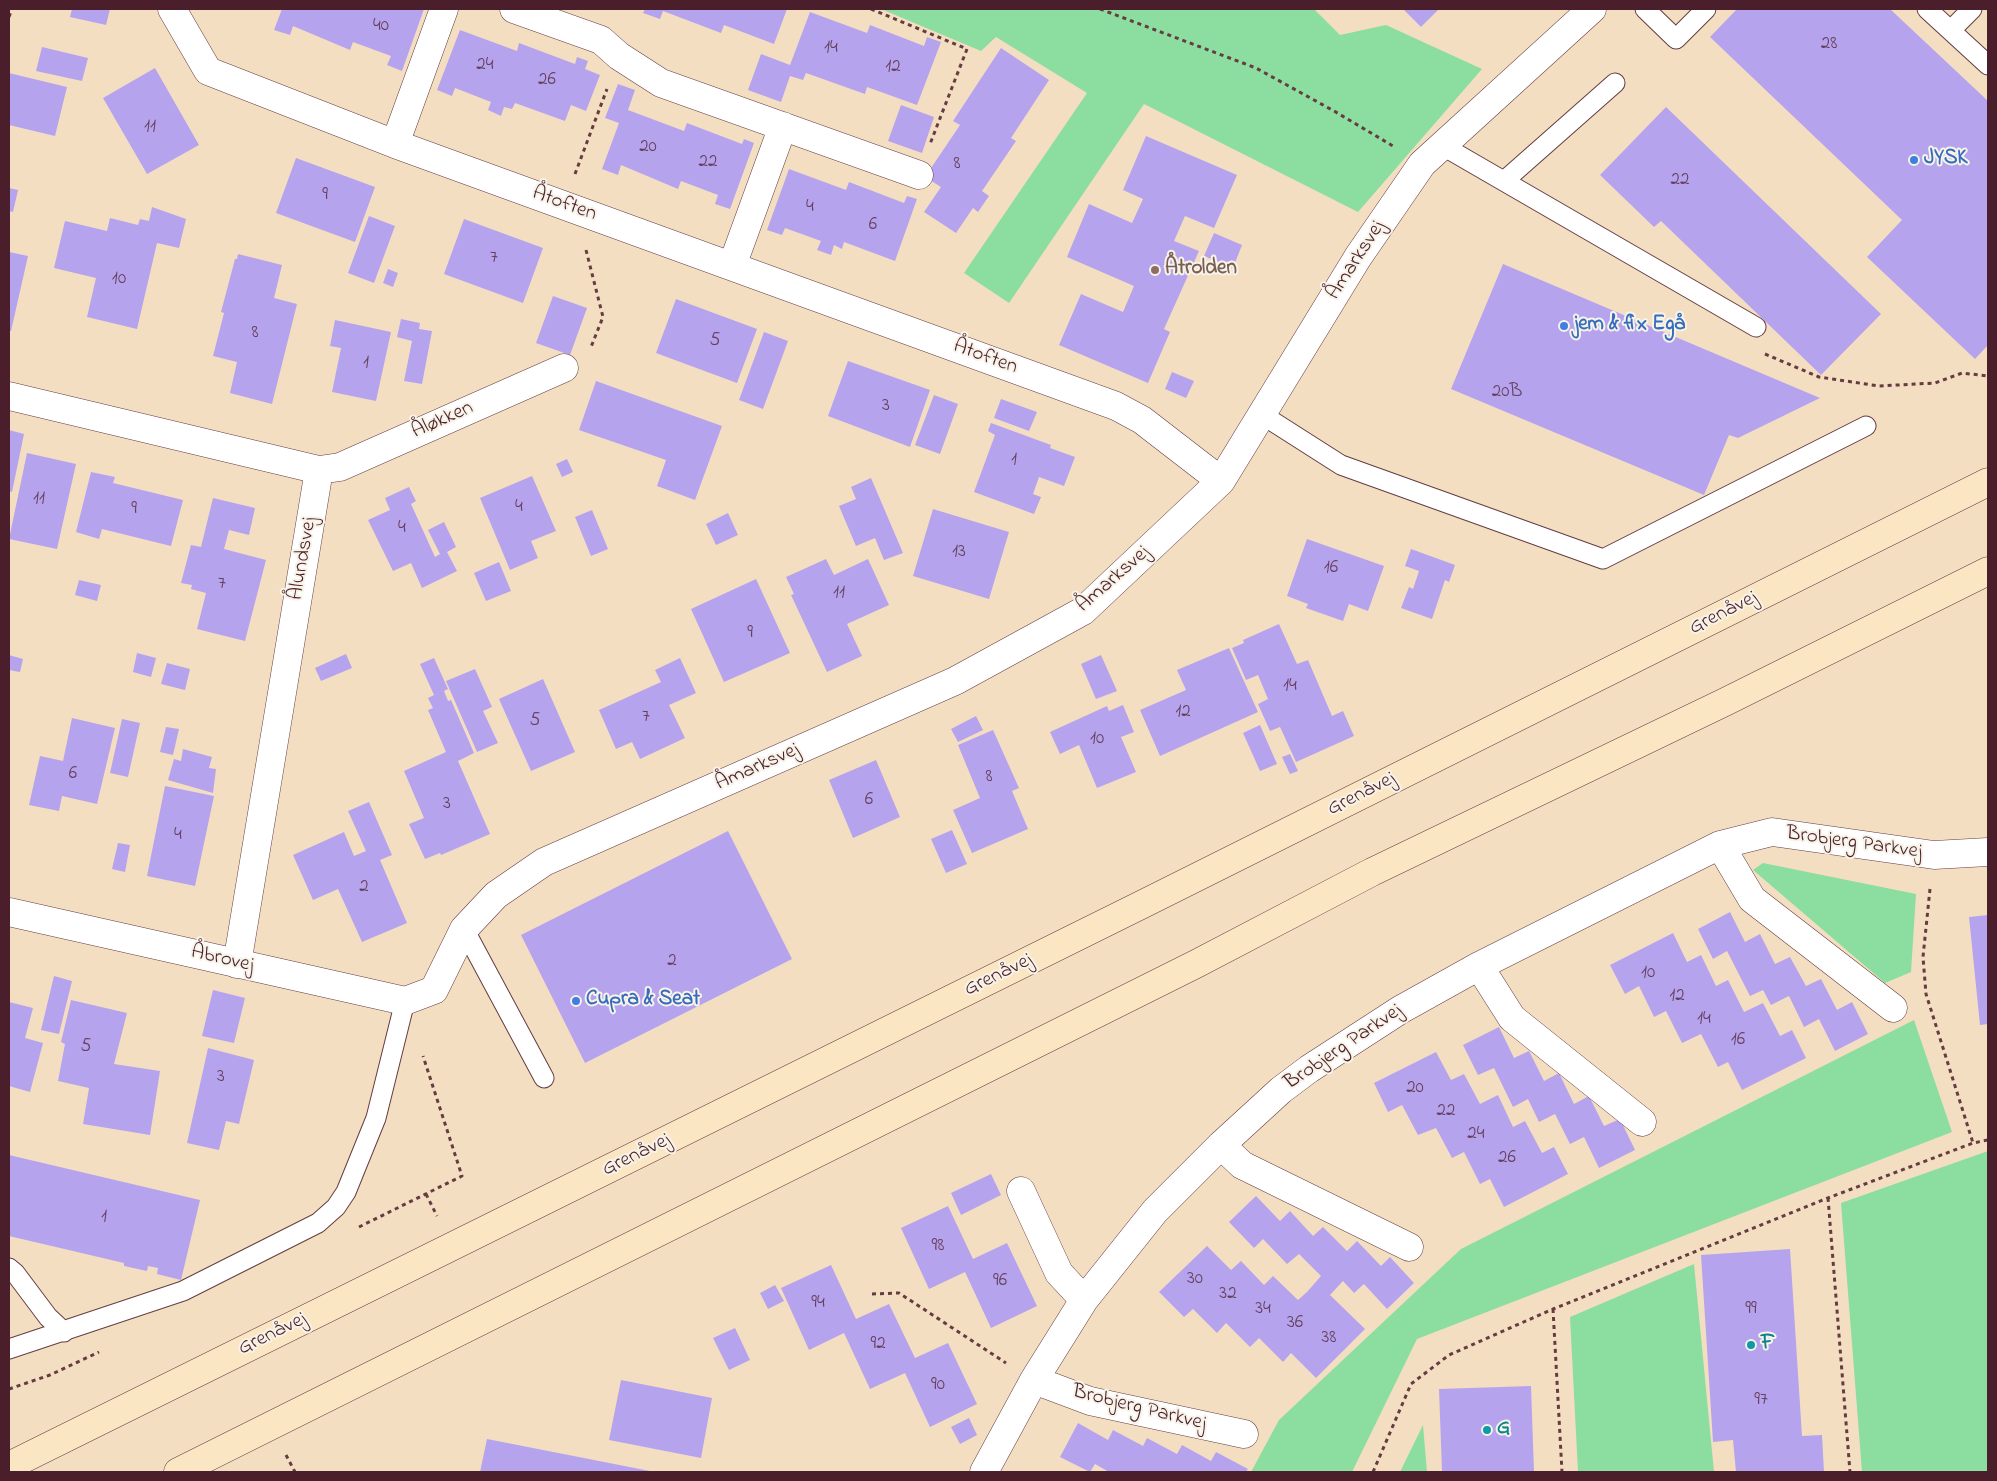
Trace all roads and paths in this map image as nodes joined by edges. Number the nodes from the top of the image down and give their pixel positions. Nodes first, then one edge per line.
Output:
1 (12, 9) edge
2 (172, 9) edge
3 (444, 9) edge
4 (514, 9) edge
5 (871, 9) edge
6 (1100, 9) edge
7 (1592, 9) edge
8 (1645, 9) edge
9 (1706, 9) edge
10 (1927, 9) edge
11 (1972, 9) edge
12 (9, 17) edge
13 (1951, 30) junction
14 (619, 56) junction
15 (1988, 64) edge
16 (1615, 83) dead end
17 (783, 126) junction
18 (395, 144) junction
19 (1443, 146) junction
20 (1422, 164) junction
21 (919, 175) joint
22 (1504, 181) junction
23 (563, 205) junction
24 (593, 216) junction
25 (732, 266) junction
26 (1756, 327) dead end
27 (1758, 350) dead end
28 (564, 368) joint
29 (1988, 376) edge
30 (9, 396) edge
31 (1262, 414) junction
32 (1866, 426) dead end
33 (319, 470) junction
34 (1221, 481) junction
35 (1988, 482) edge
36 (1988, 571) edge
37 (1720, 845) junction
38 (1988, 852) edge
39 (1934, 855) junction
40 (9, 912) edge
41 (464, 929) junction
42 (236, 964) junction
43 (1479, 966) junction
44 (405, 1001) junction
45 (1893, 1008) dead end
46 (544, 1078) dead end
47 (1642, 1122) dead end
48 (1988, 1140) edge
49 (1973, 1143) junction
50 (1221, 1145) junction
51 (1021, 1191) dead end
52 (1828, 1198) junction
53 (1409, 1247) dead end
54 (9, 1268) edge
55 (872, 1294) dead end
56 (1084, 1300) junction
57 (1553, 1309) junction
58 (64, 1332) junction
59 (9, 1349) edge
60 (1034, 1380) junction
61 (1244, 1434) dead end
62 (9, 1466) edge
63 (178, 1472) edge
64 (984, 1472) edge
65 (1373, 1472) edge
66 (1562, 1472) edge
67 (1850, 1472) edge

1 - 12 path
2 - 18 street, Åtoften
3 - 18 street
4 - 14 street
5 - 21 path
6 - 20 path
7 - 19 street, Åmarksvej
8 - 9 lane
10 - 13 lane
11 - 13 lane
13 - 15 lane
14 - 17 street
14 - 23 path
16 - 22 lane
17 - 21 street
17 - 25 street
18 - 23 street, Åtoften
19 - 20 street, Åmarksvej
19 - 22 lane
20 - 31 street, Åmarksvej
22 - 26 lane
23 - 24 street, Åtoften
24 - 25 street, Åtoften
24 - 28 path
25 - 34 street, Åtoften
27 - 29 path
28 - 33 street, Åløkken
30 - 33 street
31 - 32 lane
31 - 34 street, Åmarksvej
33 - 42 street, Ålundsvej
34 - 41 street, Åmarksvej
35 - 62 main road, Grenåvej
36 - 63 main road
37 - 39 street, Brobjerg Parkvej
37 - 43 street, Brobjerg Parkvej
37 - 45 street
38 - 39 street, Brobjerg Parkvej
39 - 49 path
40 - 42 street, Åbrovej
41 - 44 street, Åmarksvej
41 - 46 lane
42 - 44 street, Åbrovej
43 - 47 street
43 - 50 street, Brobjerg Parkvej
44 - 58 lane
48 - 49 path
49 - 52 path
50 - 53 street
50 - 56 street, Brobjerg Parkvej
51 - 56 street
52 - 57 path
52 - 67 path
54 - 58 lane
55 - 60 path
56 - 60 street, Brobjerg Parkvej
57 - 65 path
57 - 66 path
58 - 59 lane
60 - 61 street, Brobjerg Parkvej
60 - 64 street, Brobjerg Parkvej

